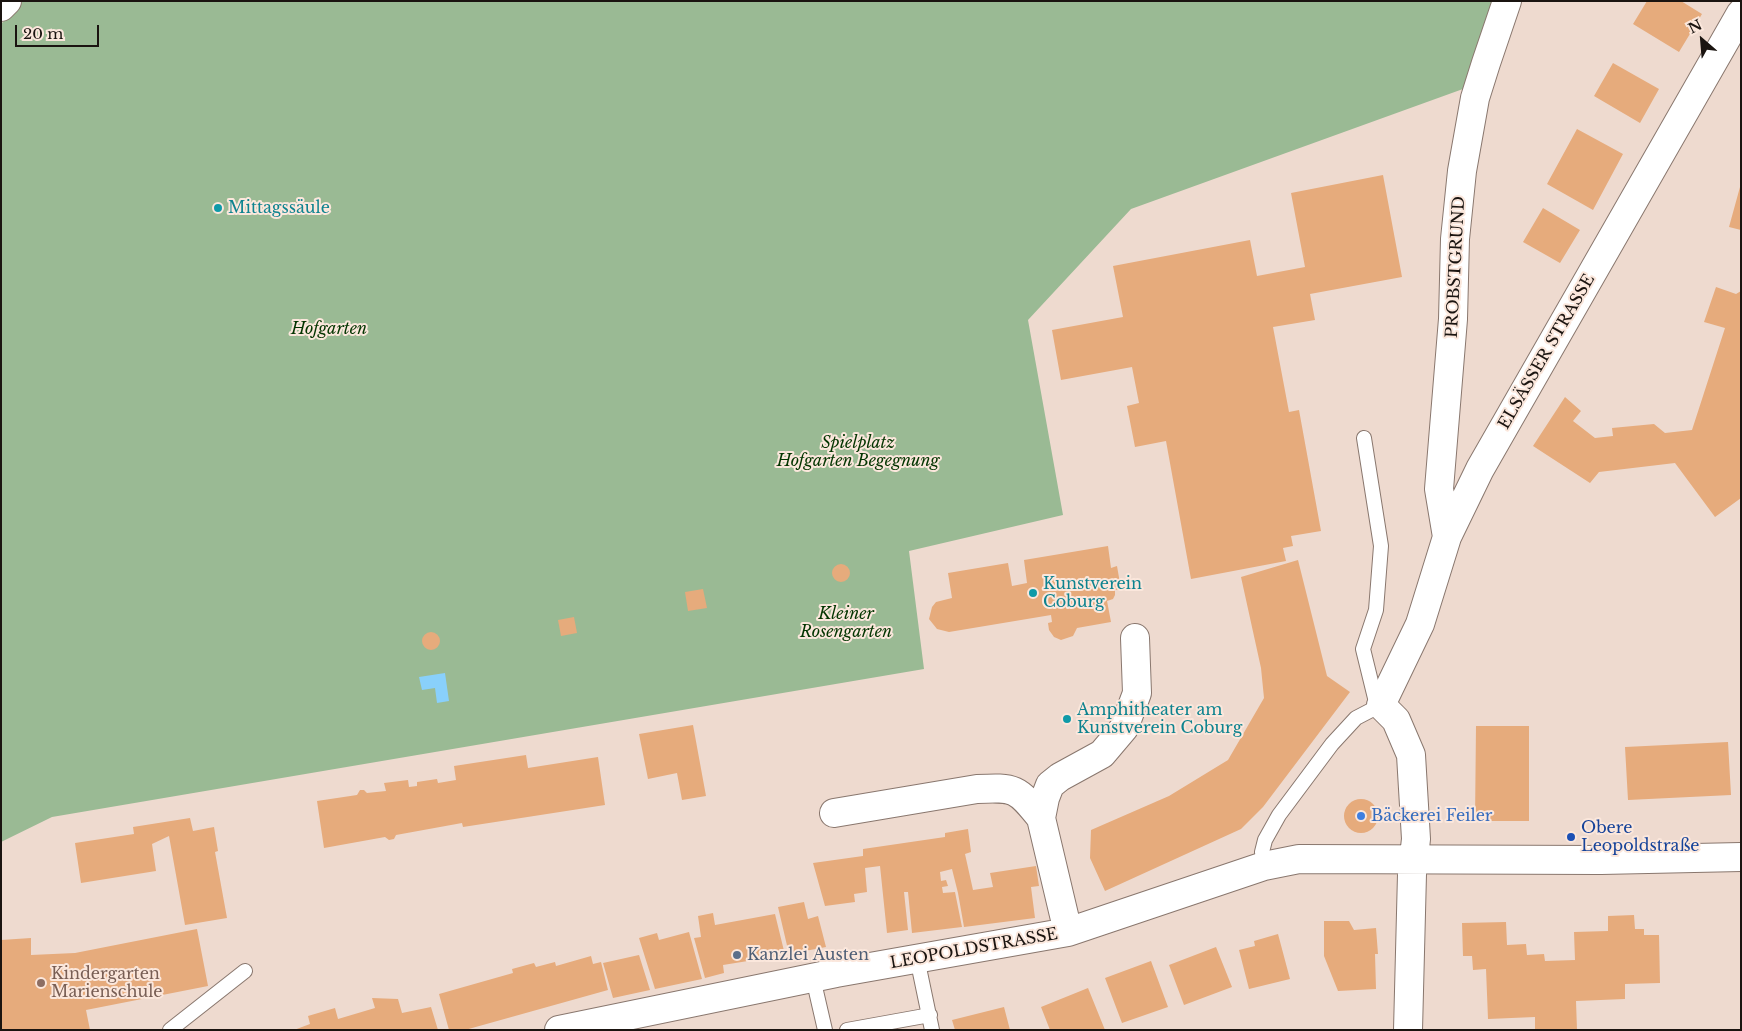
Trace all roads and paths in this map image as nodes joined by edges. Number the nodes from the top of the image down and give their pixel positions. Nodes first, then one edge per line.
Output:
1 (7, 1) edge
2 (1508, 1) edge
3 (1, 7) edge
4 (1741, 13) edge
5 (1364, 438) dead end
6 (1447, 537) junction
7 (1135, 638) dead end
8 (1381, 704) junction
9 (834, 813) dead end
10 (1041, 818) junction
11 (1414, 859) junction
12 (1740, 860) edge
13 (1264, 866) junction
14 (1068, 932) junction
15 (916, 958) junction
16 (245, 971) dead end
17 (813, 978) junction
18 (930, 1015) junction
19 (170, 1030) edge
20 (559, 1030) edge
21 (825, 1030) edge
22 (847, 1030) edge
23 (932, 1030) edge
24 (1408, 1030) edge

1 - 3 street
2 - 6 street, PROBSTGRUND
4 - 6 street, ELSÄSSER STRASSE
5 - 8 lane
6 - 8 street, ELSÄSSER STRASSE
7 - 10 street
8 - 11 street
8 - 13 lane
9 - 10 street
10 - 14 street
11 - 12 street, LEOPOLDSTRASSE
11 - 13 street, LEOPOLDSTRASSE
11 - 24 street
13 - 14 street, LEOPOLDSTRASSE
14 - 15 street, LEOPOLDSTRASSE
15 - 17 street, LEOPOLDSTRASSE
15 - 18 lane
16 - 19 lane
17 - 20 street, LEOPOLDSTRASSE
17 - 21 lane
18 - 22 lane
18 - 23 lane

